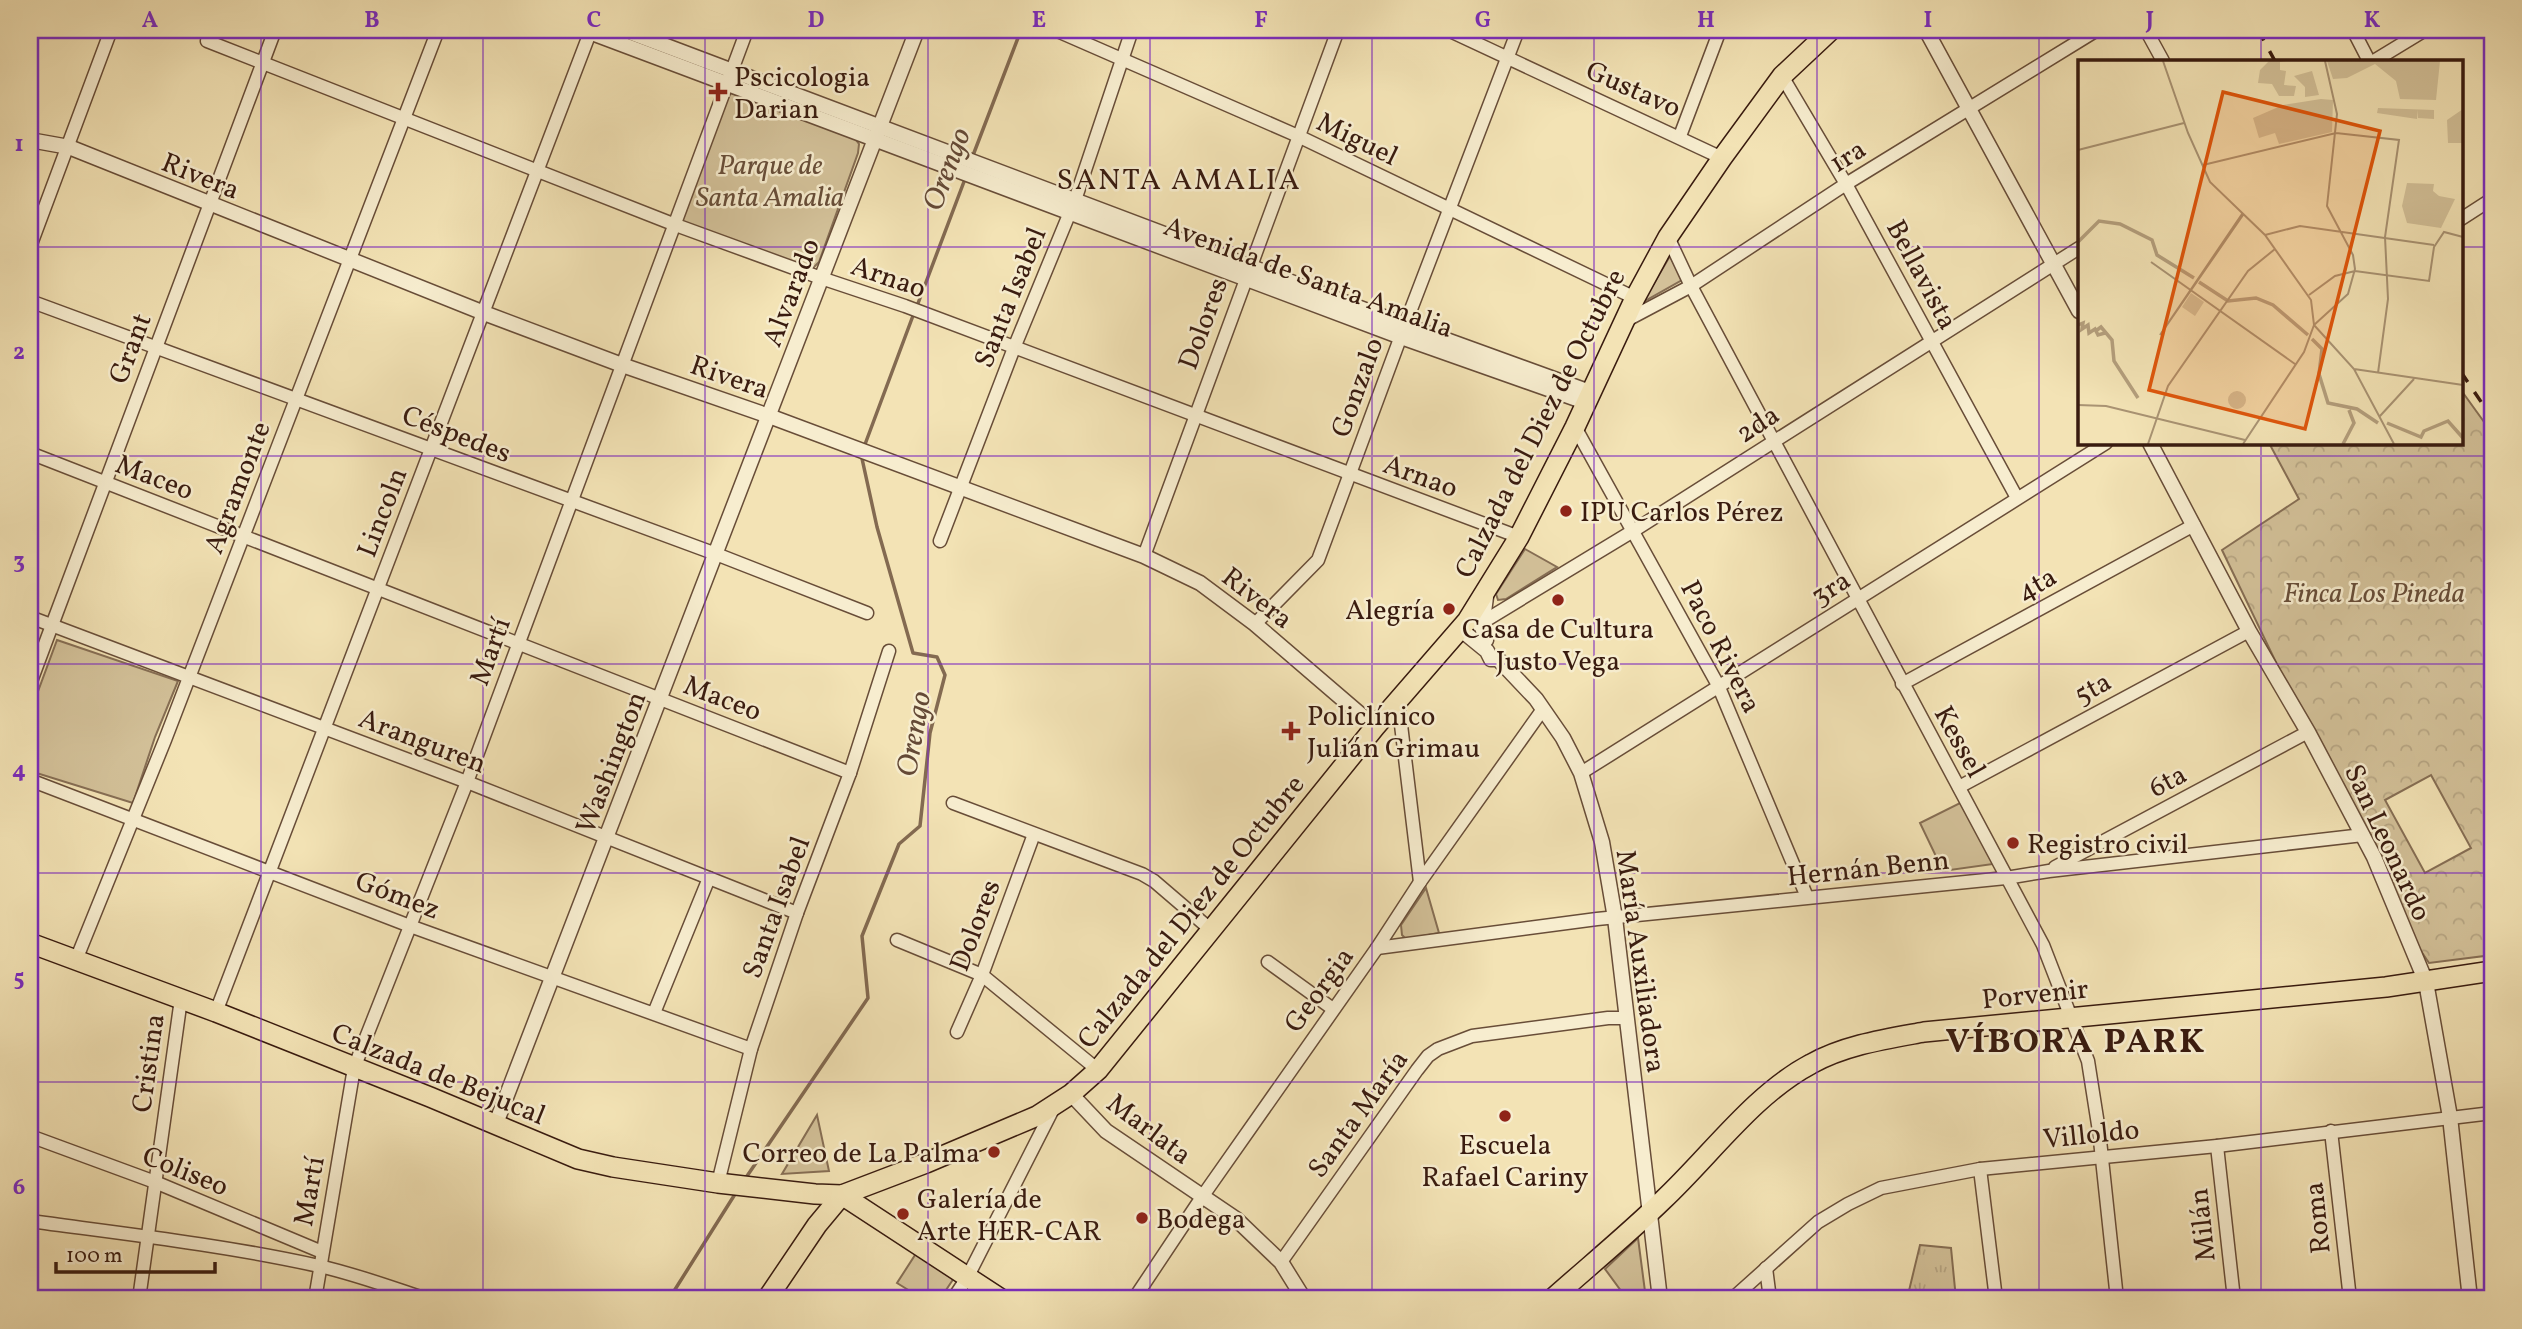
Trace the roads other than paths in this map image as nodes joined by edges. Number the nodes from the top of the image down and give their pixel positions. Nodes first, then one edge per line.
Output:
1 (111, 30) edge
2 (275, 30) edge
3 (438, 30) edge
4 (624, 30) edge
5 (747, 30) edge
6 (917, 30) edge
7 (1055, 30) edge
8 (1132, 30) edge
9 (1338, 30) edge
10 (1448, 30) edge
11 (1518, 30) edge
12 (1720, 30) edge
13 (1831, 30) edge
14 (1926, 30) edge
15 (2097, 30) edge
16 (2146, 30) edge
17 (2353, 30) edge
18 (2424, 30) edge
19 (588, 31) edge
20 (206, 41) dead end
21 (1508, 58) junction
22 (1122, 59) junction
23 (2162, 60) edge
24 (2370, 60) edge
25 (2373, 60) edge
26 (264, 64) junction
27 (1782, 76) junction
28 (730, 77) junction
29 (1969, 107) junction
30 (404, 119) junction
31 (878, 133) junction
32 (1298, 136) junction
33 (1680, 136) junction
34 (30, 140) edge
35 (69, 147) junction
36 (1723, 158) junction
37 (537, 169) junction
38 (1846, 184) junction
39 (2492, 199) edge
40 (210, 205) junction
41 (1072, 207) junction
42 (1448, 210) junction
43 (2462, 218) edge
44 (673, 224) junction
45 (1668, 237) junction
46 (30, 247) edge
47 (2078, 249) edge
48 (348, 260) junction
49 (2054, 264) junction
50 (1248, 272) junction
51 (821, 278) junction
52 (1691, 286) junction
53 (1635, 298) junction
54 (30, 301) edge
55 (2078, 309) edge
56 (484, 313) junction
57 (1625, 321) junction
58 (1403, 331) junction
59 (1931, 341) junction
60 (1014, 348) junction
61 (155, 349) junction
62 (622, 365) junction
63 (1588, 397) junction
64 (296, 398) junction
65 (1194, 415) junction
66 (769, 416) junction
67 (1575, 427) junction
68 (1775, 440) junction
69 (2104, 444) edge
70 (2151, 444) edge
71 (430, 450) junction
72 (30, 453) edge
73 (1351, 475) junction
74 (105, 482) junction
75 (961, 488) junction
76 (2017, 498) junction
77 (571, 502) junction
78 (2194, 525) junction
79 (1633, 531) junction
80 (243, 536) junction
81 (1519, 537) junction
82 (940, 541) dead end
83 (716, 554) junction
84 (1144, 556) junction
85 (377, 590) junction
86 (1857, 599) junction
87 (867, 613) dead end
88 (30, 617) edge
89 (1255, 624) junction
90 (52, 625) junction
91 (1470, 626) junction
92 (2249, 631) junction
93 (518, 643) junction
94 (890, 651) dead end
95 (1499, 659) junction
96 (189, 677) junction
97 (30, 684) edge
98 (1902, 684) junction
99 (1718, 685) junction
100 (660, 699) junction
101 (1398, 700) junction
102 (1543, 709) junction
103 (1375, 727) junction
104 (324, 728) junction
105 (2308, 732) junction
106 (850, 773) junction
107 (1581, 773) junction
108 (30, 780) edge
109 (467, 782) junction
110 (1959, 787) junction
111 (953, 803) dead end
112 (134, 818) junction
113 (1034, 834) junction
114 (2363, 835) junction
115 (608, 838) junction
116 (269, 871) junction
117 (2049, 871) junction
118 (709, 878) junction
119 (2006, 878) junction
120 (1420, 882) junction
121 (1807, 897) junction
122 (797, 913) junction
123 (1615, 918) junction
124 (410, 926) junction
125 (1210, 929) junction
126 (897, 940) dead end
127 (30, 943) edge
128 (1377, 948) junction
129 (76, 960) junction
130 (1268, 962) dead end
131 (2492, 971) edge
132 (982, 975) junction
133 (554, 976) junction
134 (2426, 982) junction
135 (181, 999) junction
136 (1333, 1009) junction
137 (216, 1012) junction
138 (654, 1013) junction
139 (1626, 1018) junction
140 (2073, 1018) junction
141 (957, 1032) dead end
142 (751, 1049) junction
143 (354, 1068) junction
144 (1098, 1070) junction
145 (1071, 1094) junction
146 (1054, 1107) junction
147 (2492, 1113) edge
148 (2450, 1117) junction
149 (495, 1126) junction
150 (2331, 1131) junction
151 (30, 1136) edge
152 (2217, 1146) junction
153 (2102, 1156) junction
154 (1980, 1169) junction
155 (155, 1182) junction
156 (723, 1184) junction
157 (798, 1192) junction
158 (842, 1195) junction
159 (1202, 1197) junction
160 (1650, 1212) junction
161 (30, 1221) edge
162 (817, 1225) junction
163 (148, 1237) junction
164 (296, 1242) junction
165 (322, 1252) junction
166 (291, 1261) junction
167 (1281, 1262) junction
168 (319, 1266) junction
169 (1766, 1268) junction
170 (967, 1278) junction
171 (139, 1299) edge
172 (315, 1299) edge
173 (426, 1299) edge
174 (767, 1299) edge
175 (953, 1299) edge
176 (1001, 1299) edge
177 (1134, 1299) edge
178 (1304, 1299) edge
179 (1552, 1299) edge
180 (1660, 1299) edge
181 (1732, 1299) edge
182 (1770, 1299) edge
183 (1996, 1299) edge
184 (2116, 1299) edge
185 (2234, 1299) edge
186 (2350, 1299) edge
187 (2470, 1299) edge

1 - 35 street
2 - 26 street, Grant
3 - 30 street, Agramonte
4 - 28 street, Avenida de Santa Amalia
5 - 28 street, Martí
6 - 31 street, Alvarado
7 - 22 street, Miguel
8 - 22 street, Santa Isabel
9 - 32 street, Dolores
10 - 21 street, Gustavo
11 - 21 street, Gonzalo
12 - 33 street
13 - 27 main road, Calzada del Diez de Octubre
14 - 29 street
15 - 29 street, 1ra
16 - 23 street
17 - 24 street
18 - 25 street
19 - 28 street, Avenida de Santa Amalia
19 - 37 street, Lincoln
20 - 26 street, Arnao
21 - 33 street, Gustavo
21 - 42 street, Gonzalo
22 - 32 street, Miguel
22 - 41 street, Santa Isabel
26 - 30 street, Arnao
26 - 40 street, Grant
27 - 36 main road, Calzada del Diez de Octubre
27 - 38 street, Bellavista
28 - 31 street, Avenida de Santa Amalia
28 - 44 street, Martí
29 - 38 street, 1ra
29 - 49 street
30 - 37 street, Arnao
30 - 48 street, Agramonte
31 - 41 street, Avenida de Santa Amalia
31 - 51 street, Alvarado
32 - 42 street, Miguel
32 - 50 street, Dolores
33 - 36 street, Gustavo
34 - 35 street, Rivera
35 - 40 street, Rivera
35 - 46 street
36 - 45 main road, Calzada del Diez de Octubre
37 - 44 street, Arnao
37 - 56 street, Lincoln
38 - 52 street, 1ra
38 - 59 street, Bellavista
39 - 43 street
40 - 48 street, Rivera
40 - 61 street, Grant
41 - 50 street, Avenida de Santa Amalia
41 - 60 street, Santa Isabel
42 - 53 street, Miguel
42 - 58 street, Gonzalo
44 - 51 street, Arnao
44 - 62 street, Martí
45 - 52 street, Kessel
45 - 53 main road, Calzada del Diez de Octubre
47 - 49 street, 2da
48 - 56 street, Rivera
48 - 64 street, Agramonte
49 - 55 street
49 - 59 street, 2da
50 - 58 street, Avenida de Santa Amalia
50 - 65 street, Dolores
51 - 60 street, Arnao
51 - 66 street, Alvarado
52 - 57 street, 1ra
52 - 68 street, Kessel
53 - 57 main road, Calzada del Diez de Octubre
54 - 61 street, Céspedes
56 - 62 street, Rivera
56 - 71 street, Lincoln
57 - 63 main road, Calzada del Diez de Octubre
58 - 63 street, Avenida de Santa Amalia
58 - 73 street, Gonzalo
59 - 68 street, 2da
59 - 76 street, Bellavista
60 - 65 street, Arnao
60 - 75 street, Santa Isabel
61 - 64 street, Céspedes
61 - 74 street, Grant
62 - 66 street, Rivera
62 - 77 street, Martí
63 - 67 main road, Calzada del Diez de Octubre
64 - 71 street, Céspedes
64 - 80 street, Agramonte
65 - 73 street, Arnao
65 - 84 street, Dolores
66 - 75 street, Rivera
66 - 83 street, Washington
67 - 79 street, Paco Rivera
67 - 81 main road, Calzada del Diez de Octubre
68 - 79 street, 2da
68 - 86 street, Kessel
69 - 76 street, 3ra
70 - 78 street, San Leonardo
71 - 77 street, Céspedes
71 - 85 street, Lincoln
72 - 74 street, Maceo
73 - 81 street, Arnao
73 - 89 street, Gonzalo
74 - 80 street, Maceo
74 - 90 street, Grant
75 - 82 street, Santa Isabel
75 - 84 street, Rivera
76 - 86 street, 3ra
77 - 83 street, Céspedes
77 - 93 street, Martí
78 - 92 street, San Leonardo
78 - 98 street, 4ta
79 - 91 street, 2da
79 - 99 street, Paco Rivera
80 - 85 street, Maceo
80 - 96 street, Agramonte
81 - 91 main road, Calzada del Diez de Octubre
83 - 87 street, Céspedes
83 - 100 street, Washington
84 - 89 street, Rivera
85 - 93 street, Maceo
85 - 104 street, Lincoln
86 - 98 street, Kessel
86 - 99 street, 3ra
88 - 90 street, Aranguren
89 - 103 street, Rivera
90 - 96 street, Aranguren
90 - 97 street, Grant
91 - 95 street, María Auxiliadora
91 - 95 street, María Auxiliadora
91 - 101 main road, Calzada del Diez de Octubre
92 - 105 street, San Leonardo
92 - 110 street, 5ta
93 - 100 street, Maceo
93 - 109 street, Martí
94 - 106 street, Santa Isabel
95 - 102 street, María Auxiliadora
96 - 104 street, Aranguren
96 - 112 street, Agramonte
98 - 110 street, Kessel
99 - 107 street, 3ra
99 - 121 street, Paco Rivera
100 - 106 street, Maceo
100 - 115 street, Washington
101 - 103 main road, Calzada del Diez de Octubre
101 - 120 street
102 - 107 street, María Auxiliadora
102 - 120 street, Georgia
103 - 125 main road, Calzada del Diez de Octubre
104 - 109 street, Aranguren
104 - 116 street, Lincoln
105 - 114 street, San Leonardo
105 - 117 street, 6ta
106 - 122 street, Santa Isabel
107 - 123 street, María Auxiliadora
108 - 112 street, Gómez
109 - 115 street, Aranguren
109 - 124 street, Martí
110 - 119 street, Kessel
111 - 113 street
112 - 116 street, Gómez
112 - 129 street, Agramonte
113 - 125 street
113 - 132 street, Dolores
114 - 117 street, Hernán Benn
114 - 134 street, San Leonardo
115 - 118 street, Aranguren
115 - 133 street, Washington
116 - 124 street, Gómez
116 - 137 street, Lincoln
117 - 119 street, Hernán Benn
118 - 122 street, Aranguren
118 - 138 street
119 - 121 street, Hernán Benn
119 - 140 street, Kessel
120 - 128 street, Georgia
121 - 123 street, Hernán Benn
122 - 142 street, Santa Isabel
123 - 128 street, Hernán Benn
123 - 139 street, María Auxiliadora
124 - 133 street, Gómez
124 - 143 street, Martí
125 - 144 main road, Calzada del Diez de Octubre
126 - 132 street
127 - 129 main road, Calzada de Bejucal
128 - 136 street, Georgia
129 - 135 main road, Calzada de Bejucal
130 - 136 street
131 - 134 main road, Porvenir
132 - 141 street, Dolores
132 - 144 street
133 - 138 street, Gómez
133 - 149 street, Washington
134 - 140 main road, Porvenir
134 - 148 street, San Leonardo
135 - 137 main road, Calzada de Bejucal
135 - 155 street, Cristina
136 - 159 street, Georgia
137 - 143 main road, Calzada de Bejucal
138 - 142 street, Gómez
139 - 160 street, María Auxiliadora
139 - 167 street, Santa María
140 - 153 street, Kessel
140 - 160 main road, Porvenir
142 - 156 street, Santa Isabel
143 - 149 main road, Calzada de Bejucal
143 - 165 street, Martí
144 - 145 main road, Calzada del Diez de Octubre
145 - 146 main road, Calzada del Diez de Octubre
145 - 159 street, Marlata
146 - 158 main road, Calzada del Diez de Octubre
146 - 170 street
147 - 148 street, Villoldo
148 - 150 street, Villoldo
148 - 187 street, San Leonardo
149 - 156 main road, Calzada de Bejucal
150 - 152 street, Villoldo
150 - 186 street, Roma
151 - 155 street, Coliseo
152 - 153 street, Villoldo
152 - 185 street, Milán
153 - 154 street, Villoldo
153 - 184 street, Kessel
154 - 169 street, Villoldo
154 - 183 street
155 - 163 street, Cristina
155 - 164 street, Coliseo
156 - 157 main road, Calzada de Bejucal
157 - 158 main road, Calzada de Bejucal
157 - 162 main road
158 - 162 main road
158 - 170 main road
159 - 167 street, Marlata
159 - 177 street, Georgia
160 - 179 main road, Porvenir
160 - 180 street, María Auxiliadora
161 - 163 street
162 - 174 main road
163 - 166 street
163 - 171 street, Cristina
164 - 165 street, Coliseo
164 - 166 street
165 - 168 street, Martí
166 - 168 street
167 - 178 street, Marlata
168 - 172 street, Martí
168 - 173 street
169 - 181 street, Villoldo
169 - 182 street
170 - 175 street
170 - 176 main road

